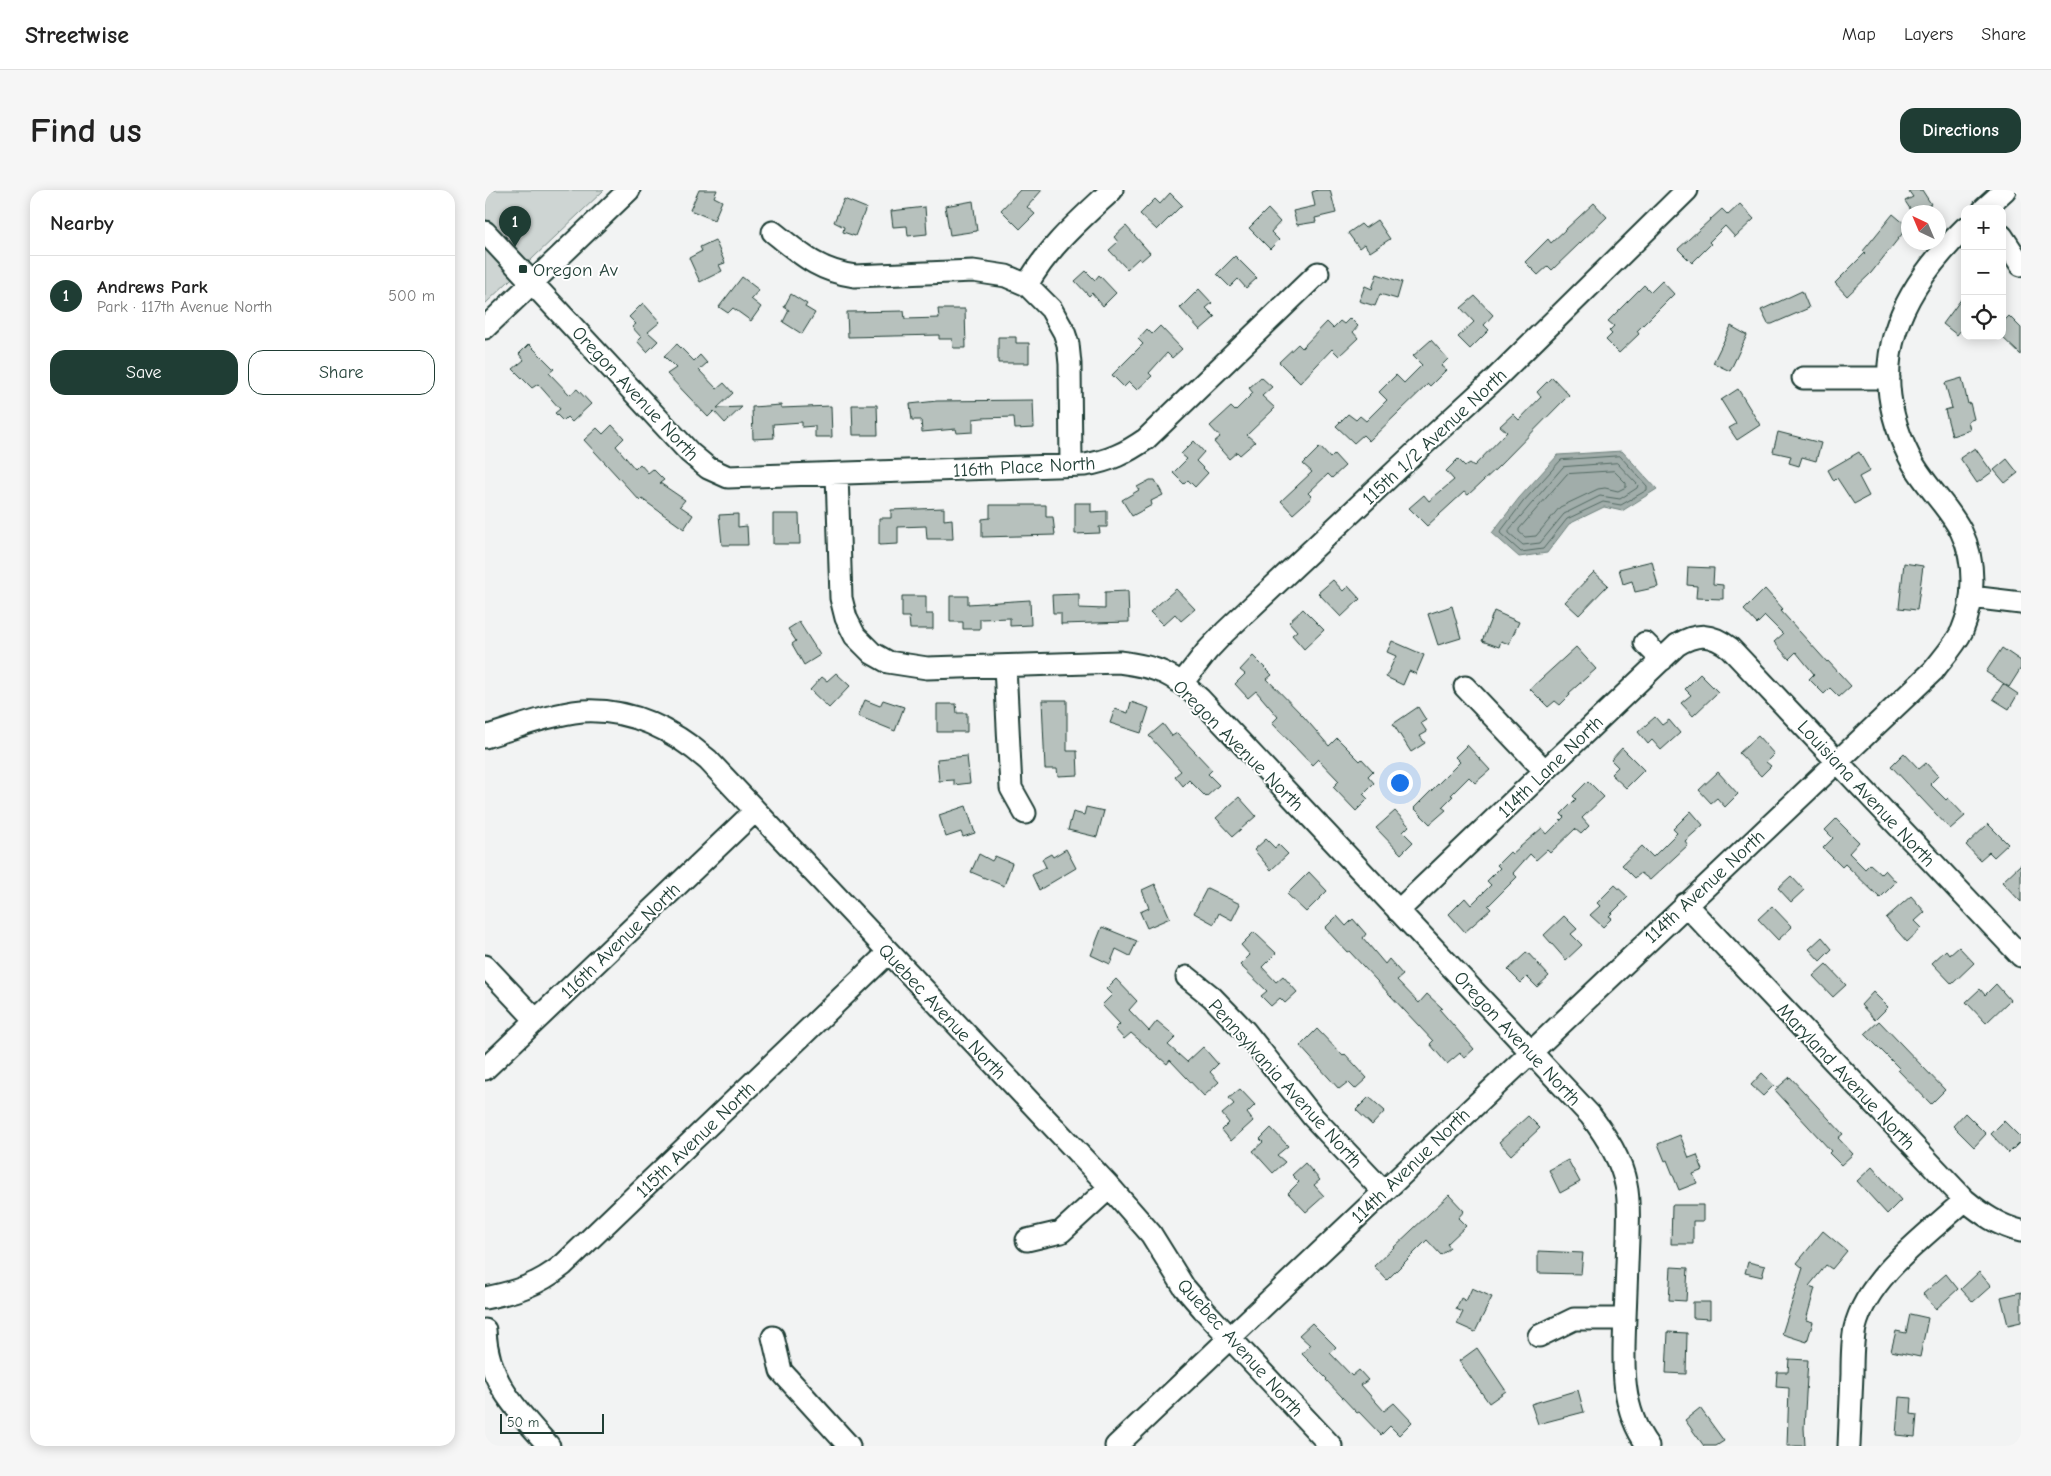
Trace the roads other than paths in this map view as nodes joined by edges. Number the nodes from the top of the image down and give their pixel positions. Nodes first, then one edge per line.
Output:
1 (629, 190) edge
2 (1112, 190) edge
3 (1687, 190) edge
4 (2005, 190) edge
5 (1985, 204) edge
6 (485, 232) edge
7 (773, 232) dead end
8 (1961, 232) edge
9 (2006, 242) edge
10 (2021, 265) edge
11 (1318, 273) dead end
12 (533, 283) junction
13 (1027, 285) junction
14 (485, 328) edge
15 (1803, 378) dead end
16 (1889, 378) junction
17 (1071, 465) junction
18 (837, 474) junction
19 (1971, 596) junction
20 (2021, 604) edge
21 (1709, 636) joint
22 (1645, 643) dead end
23 (1662, 660) junction
24 (1005, 666) junction
25 (1183, 683) junction
26 (1465, 687) dead end
27 (485, 737) edge
28 (1836, 762) junction
29 (1545, 771) junction
30 (755, 811) junction
31 (1025, 813) dead end
32 (1685, 904) junction
33 (1399, 911) junction
34 (888, 953) junction
35 (2021, 956) edge
36 (485, 966) edge
37 (1187, 977) dead end
38 (536, 1020) junction
39 (1530, 1051) junction
40 (485, 1069) edge
41 (1110, 1187) junction
42 (1383, 1191) junction
43 (1965, 1200) junction
44 (2021, 1231) edge
45 (1027, 1240) dead end
46 (485, 1298) edge
47 (1625, 1319) junction
48 (485, 1330) edge
49 (1539, 1336) dead end
50 (773, 1337) dead end
51 (1230, 1338) junction
52 (549, 1446) edge
53 (849, 1446) edge
54 (1116, 1446) edge
55 (1331, 1446) edge
56 (1648, 1446) edge
57 (1849, 1446) edge

1 - 12 street
2 - 13 street
3 - 25 street, 115th 1/2 Avenue North
4 - 5 street
6 - 12 street, Oregon Avenue North
7 - 13 street
8 - 16 street, 114th Avenue North
9 - 10 street
11 - 17 street, 116th Place North
12 - 14 street
12 - 18 street, Oregon Avenue North
13 - 17 street
15 - 16 street
16 - 19 street, 114th Avenue North
17 - 18 street, 116th Place North
18 - 24 street, Oregon Avenue North
19 - 20 street
19 - 28 street, 114th Avenue North
21 - 23 street, 114th Lane North
21 - 28 street, Louisiana Avenue North
22 - 23 street
23 - 29 street, 114th Lane North
24 - 25 street, Oregon Avenue North
24 - 31 street
25 - 33 street, Oregon Avenue North
26 - 29 street
27 - 30 street, Quebec Avenue North
28 - 32 street, 114th Avenue North
28 - 35 street, Louisiana Avenue North
29 - 33 street, 114th Lane North
30 - 34 street, Quebec Avenue North
30 - 38 street, 116th Avenue North
32 - 39 street, 114th Avenue North
32 - 43 street, Maryland Avenue North
33 - 39 street, Oregon Avenue North
34 - 41 street, Quebec Avenue North
34 - 46 street, 115th Avenue North
36 - 38 street
37 - 42 street, Pennsylvania Avenue North
38 - 40 street, 116th Avenue North
39 - 42 street, 114th Avenue North
39 - 47 street, Oregon Avenue North
41 - 45 street
41 - 51 street, Quebec Avenue North
42 - 51 street, 114th Avenue North
43 - 44 street, Maryland Avenue North
43 - 57 street
47 - 49 street
47 - 56 street, Oregon Avenue North
48 - 52 street
50 - 53 street
51 - 54 street, 114th Avenue North
51 - 55 street, Quebec Avenue North

